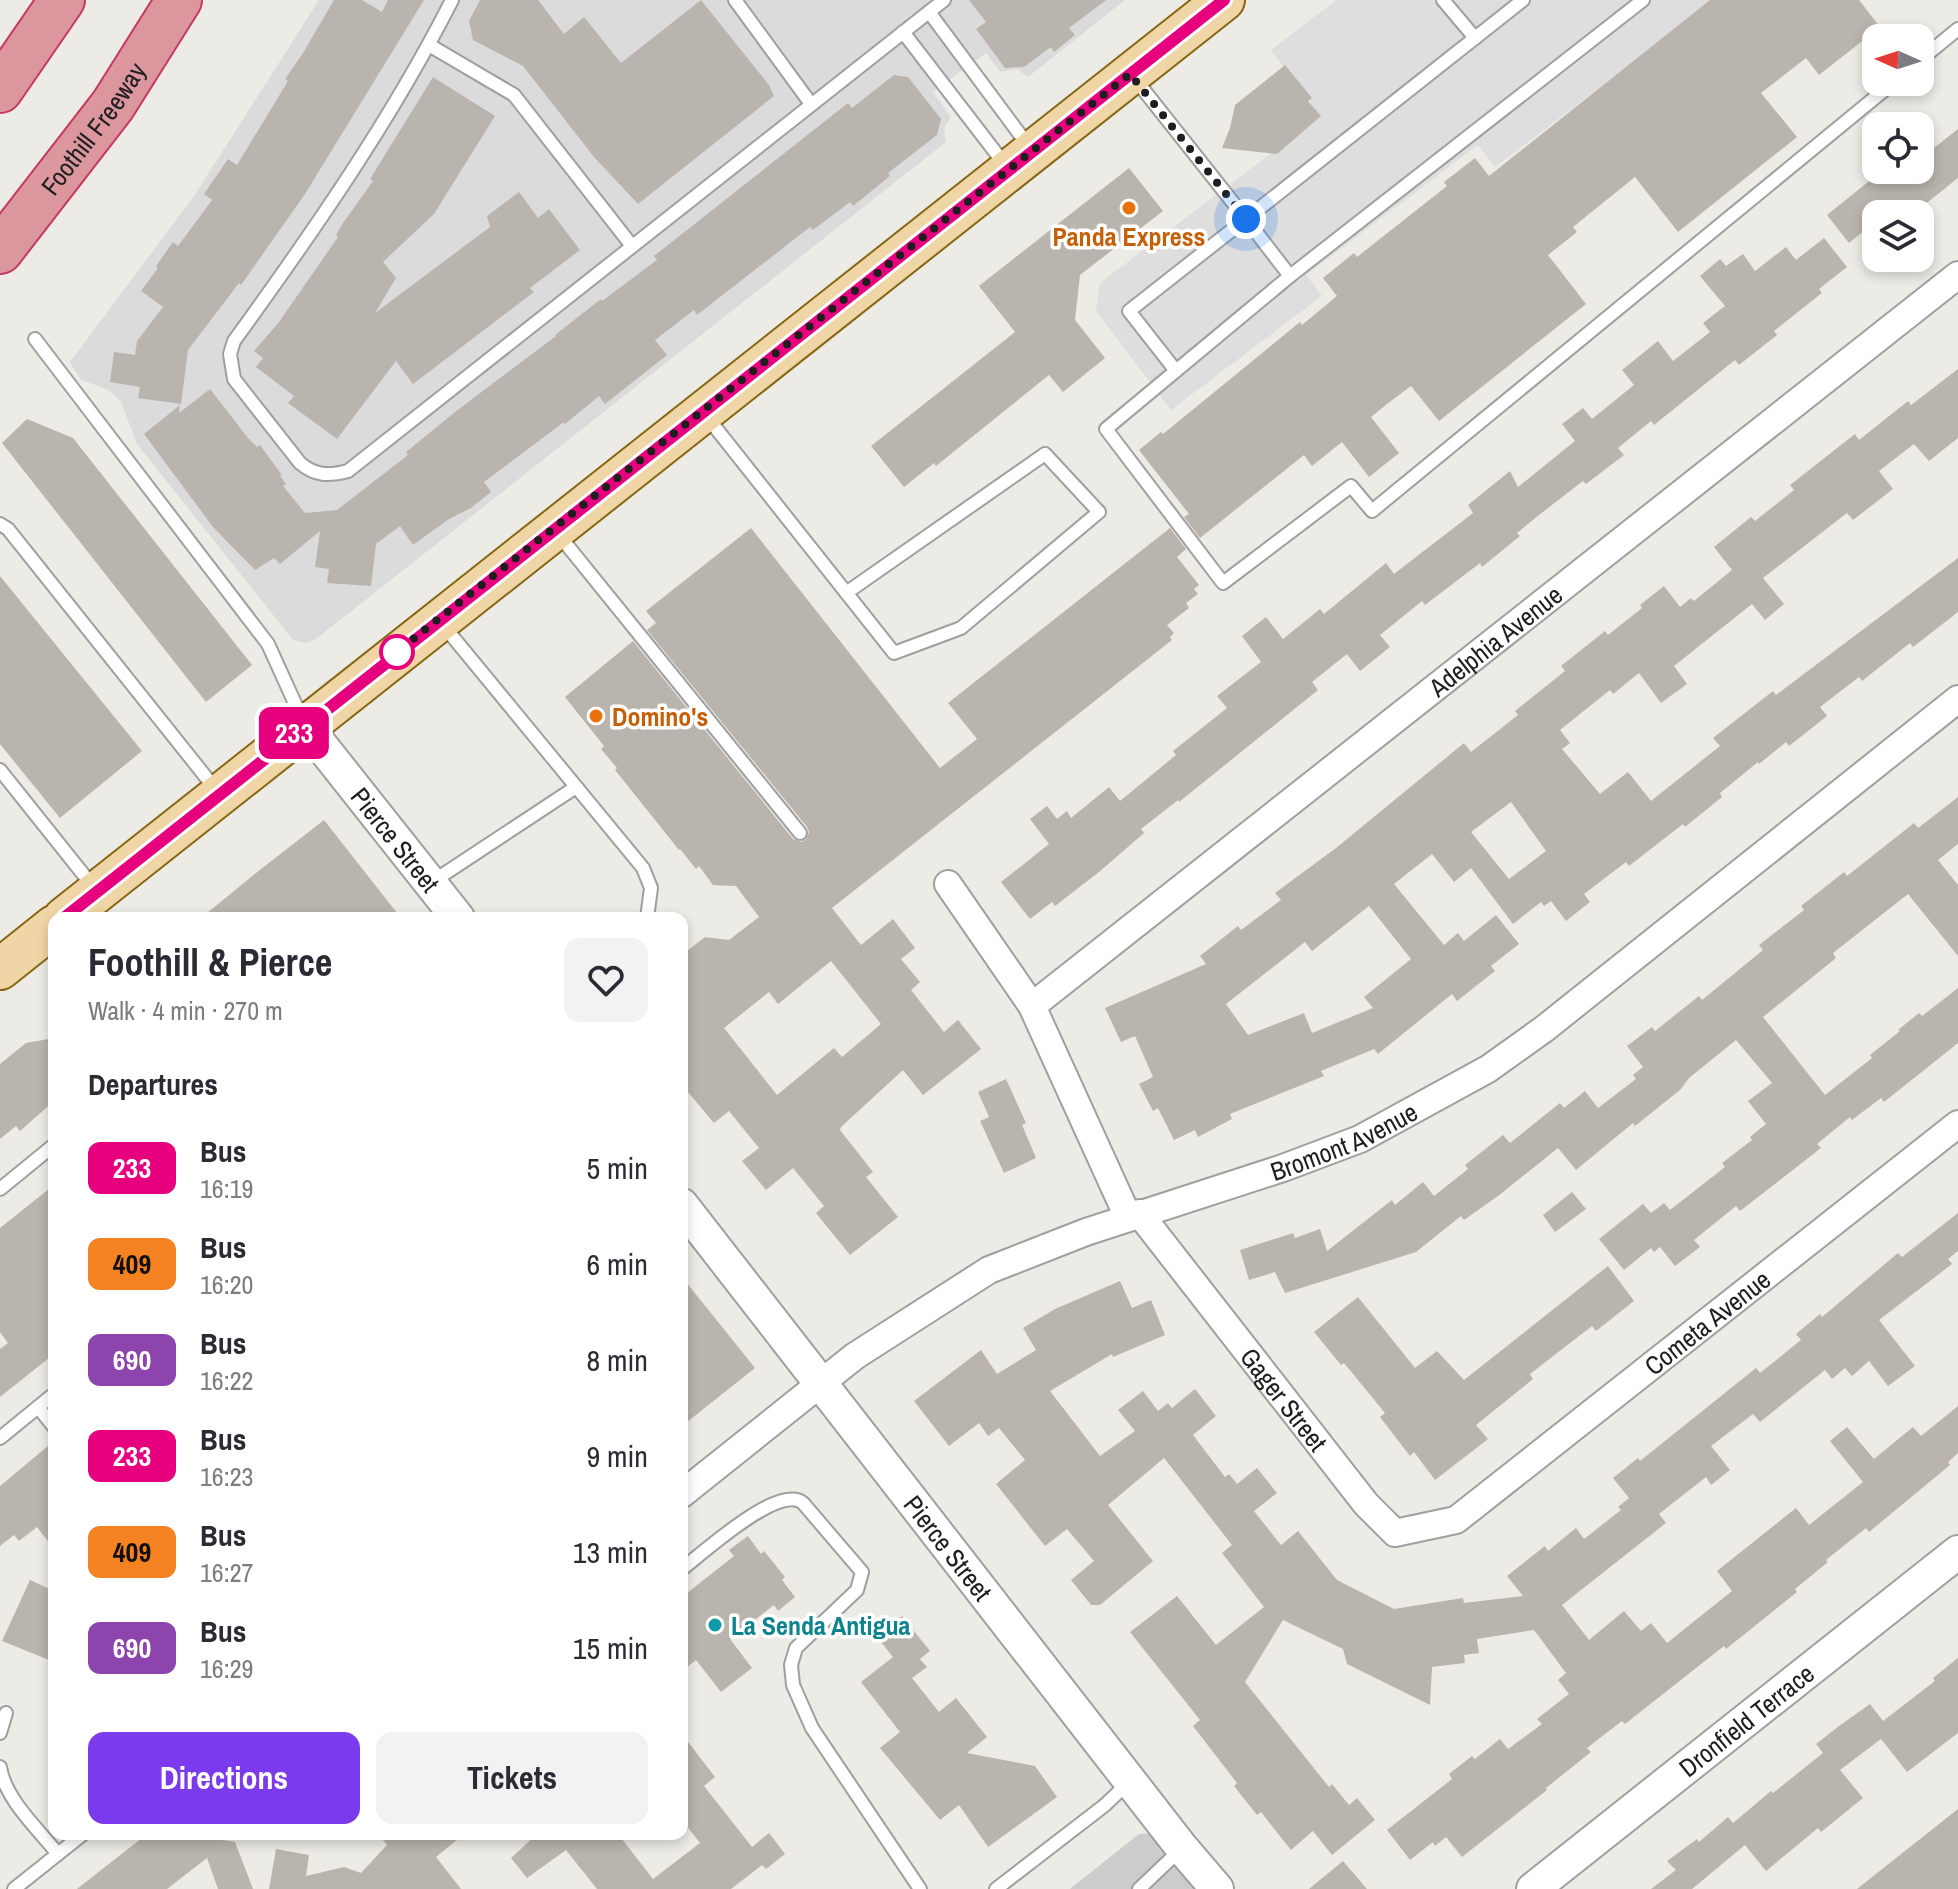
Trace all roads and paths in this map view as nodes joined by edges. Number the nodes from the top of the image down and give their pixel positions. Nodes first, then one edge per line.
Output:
1 (62, 0) edge
2 (179, 0) edge
3 (452, 0) edge
4 (735, 0) edge
5 (944, 0) edge
6 (1224, 0) edge
7 (1443, 0) edge
8 (1523, 0) edge
9 (1643, 0) edge
10 (929, 12) junction
11 (1958, 29) edge
12 (903, 32) junction
13 (1475, 38) junction
14 (429, 45) junction
15 (1934, 49) edge
16 (1130, 74) junction
17 (0, 90) edge
18 (1877, 96) edge
19 (811, 104) junction
20 (1021, 160) junction
21 (1246, 219) junction
22 (632, 246) junction
23 (0, 251) edge
24 (1958, 275) edge
25 (1290, 276) junction
26 (35, 339) dead end
27 (1176, 371) junction
28 (702, 412) junction
29 (0, 524) edge
30 (554, 529) junction
31 (846, 593) junction
32 (438, 619) junction
33 (1958, 699) edge
34 (305, 725) junction
35 (0, 770) edge
36 (576, 787) junction
37 (219, 793) junction
38 (800, 833) dead end
39 (431, 883) junction
40 (948, 884) dead end
41 (97, 891) junction
42 (71, 912) edge
43 (453, 912) edge
44 (648, 912) edge
45 (48, 931) edge
46 (0, 969) edge
47 (1032, 1006) junction
48 (1958, 1124) edge
49 (48, 1150) edge
50 (0, 1189) edge
51 (688, 1213) edge
52 (1134, 1215) junction
53 (822, 1382) junction
54 (48, 1399) edge
55 (38, 1407) junction
56 (48, 1420) edge
57 (0, 1438) edge
58 (688, 1489) edge
59 (1456, 1520) joint
60 (1958, 1552) edge
61 (688, 1564) edge
62 (6, 1713) dead end
63 (0, 1733) edge
64 (0, 1767) edge
65 (1130, 1781) junction
66 (76, 1840) edge
67 (1182, 1848) junction
68 (58, 1854) junction
69 (14, 1889) edge
70 (920, 1889) edge
71 (996, 1889) edge
72 (1139, 1889) edge
73 (1217, 1889) edge
74 (1533, 1889) edge

1 - 17 highway
2 - 23 highway, Foothill Freeway
3 - 14 lane
4 - 19 lane
5 - 10 lane
6 - 16 main road
7 - 13 lane
8 - 13 lane
9 - 25 lane
10 - 12 lane
10 - 20 lane
11 - 15 lane
12 - 19 lane
12 - 20 lane
13 - 21 lane
14 - 22 lane
14 - 22 lane
16 - 20 main road
16 - 21 lane
18 - 27 lane
19 - 22 lane
20 - 28 main road
21 - 25 lane
21 - 27 lane
24 - 47 street, Adelphia Avenue
25 - 27 lane
26 - 34 lane
28 - 30 main road
28 - 31 lane
29 - 37 lane
30 - 32 main road
30 - 38 lane
31 - 31 lane
32 - 34 main road
32 - 36 lane
33 - 52 street, Bromont Avenue
34 - 37 main road
34 - 39 street, Pierce Street
35 - 41 lane
36 - 39 lane
36 - 44 lane
37 - 41 main road
39 - 43 street, Pierce Street
40 - 47 street, Gager Street
41 - 42 main road
45 - 46 main road
47 - 52 street, Gager Street
48 - 59 street, Cometa Avenue
49 - 50 lane
51 - 53 street, Pierce Street
52 - 53 street, Bromont Avenue
52 - 59 street, Gager Street
53 - 58 street, Bromont Avenue
53 - 65 street, Pierce Street
54 - 55 lane
55 - 56 lane
55 - 57 lane
60 - 74 street, Dronfield Terrace
61 - 70 lane
62 - 63 lane
64 - 68 lane
65 - 67 street, Pierce Street
65 - 71 lane
66 - 68 lane
67 - 72 lane
67 - 73 street, Pierce Street
68 - 69 lane

